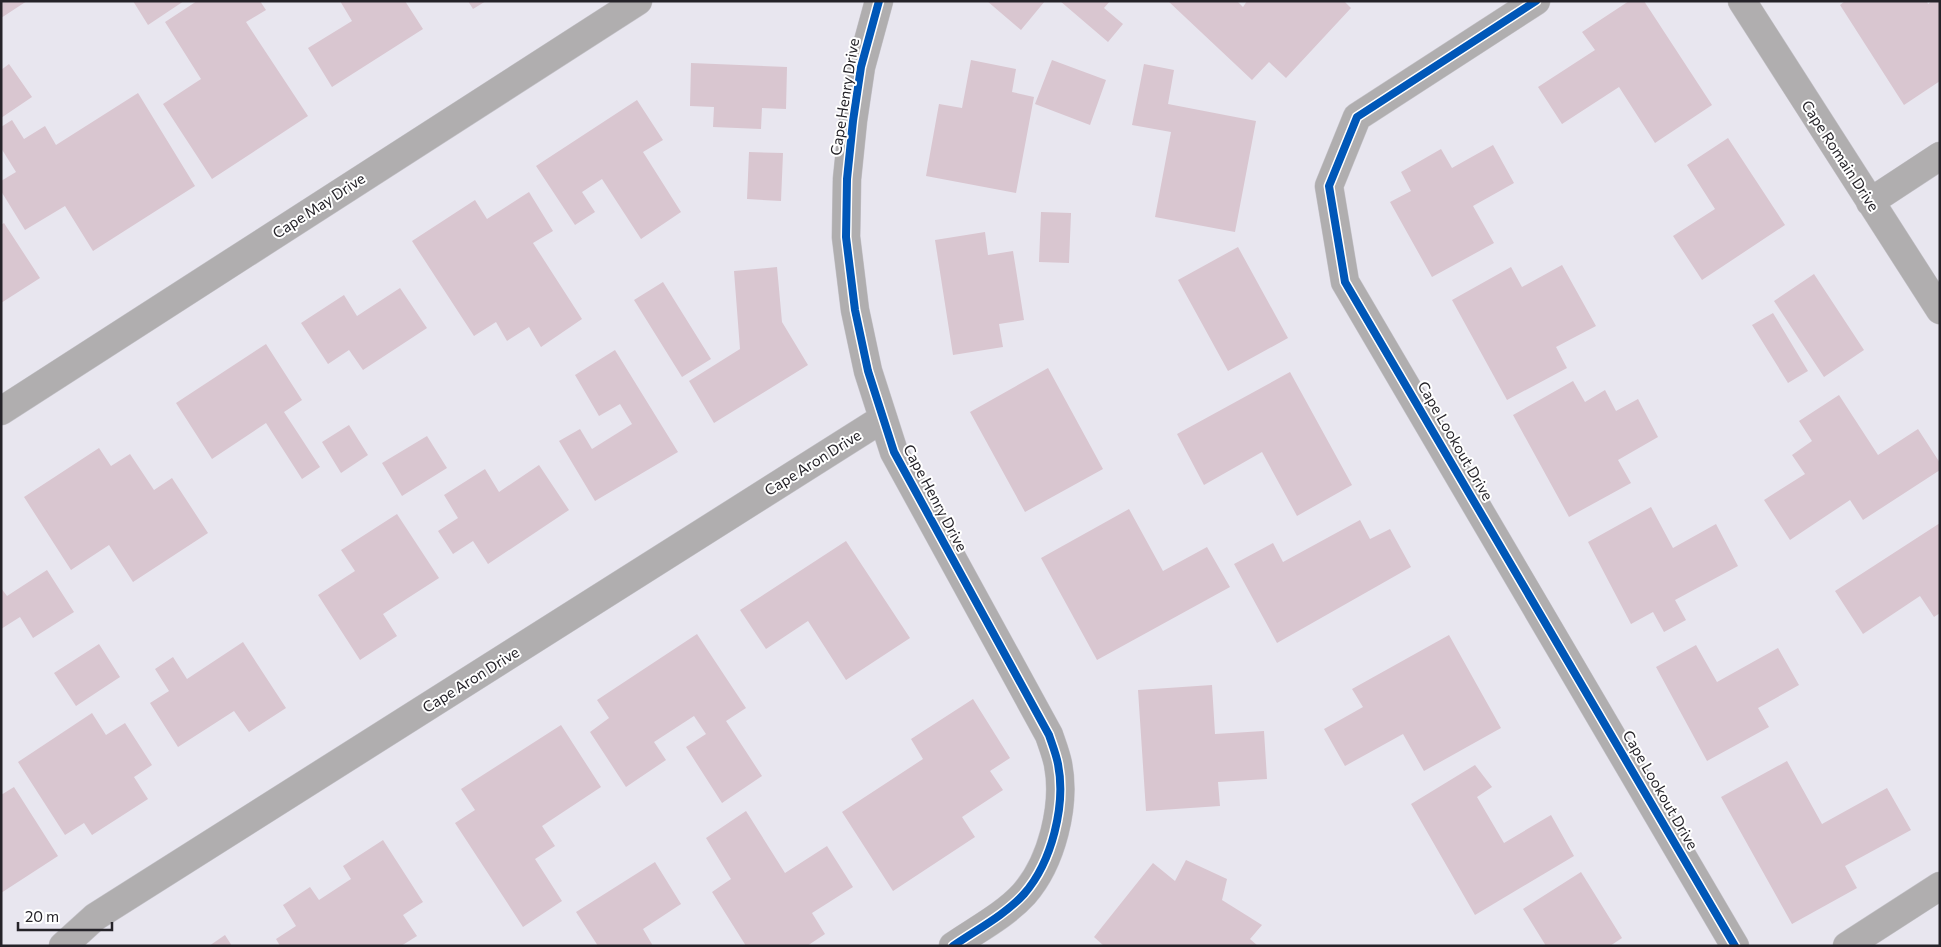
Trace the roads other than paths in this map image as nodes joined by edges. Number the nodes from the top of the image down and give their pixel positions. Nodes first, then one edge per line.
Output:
1 (638, 1) edge
2 (879, 1) edge
3 (1536, 1) edge
4 (1742, 1) edge
5 (1940, 156) edge
6 (1870, 202) junction
7 (1940, 310) edge
8 (1, 411) edge
9 (882, 420) junction
10 (1940, 886) edge
11 (63, 946) edge
12 (953, 946) edge
13 (1735, 946) edge
14 (1847, 946) edge

1 - 8 street, Cape May Drive
2 - 9 street, Cape Henry Drive
3 - 13 street, Cape Lookout Drive
4 - 6 street, Cape Romain Drive
5 - 6 street
6 - 7 street, Cape Romain Drive
9 - 11 street, Cape Aron Drive
9 - 12 street, Cape Henry Drive
10 - 14 street

